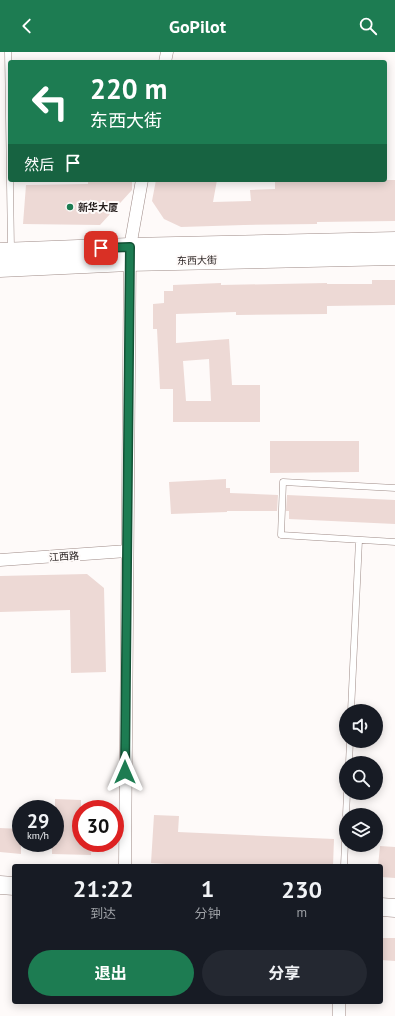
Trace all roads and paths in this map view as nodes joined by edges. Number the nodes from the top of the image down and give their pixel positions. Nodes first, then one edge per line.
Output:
1 (8, 52) edge
2 (142, 182) edge
3 (395, 241) edge
4 (6, 250) edge
5 (130, 254) junction
6 (395, 256) edge
7 (0, 268) edge
8 (395, 488) edge
9 (359, 540) junction
10 (395, 542) edge
11 (127, 551) junction
12 (0, 560) edge
13 (351, 704) edge
14 (345, 852) edge
15 (125, 864) edge
16 (344, 864) edge
17 (0, 885) edge
18 (12, 886) edge
19 (383, 907) edge
20 (395, 908) edge
21 (339, 1004) edge
22 (339, 1016) edge

1 - 4 lane
2 - 5 street
3 - 5 street, 东西大街
4 - 5 street, 东西大街
5 - 6 street, 东西大街
5 - 7 street, 东西大街
5 - 11 street
8 - 9 lane
9 - 10 lane
9 - 13 lane
11 - 12 street, 江西路
11 - 15 street
14 - 16 lane
17 - 18 street
19 - 20 street
21 - 22 street

